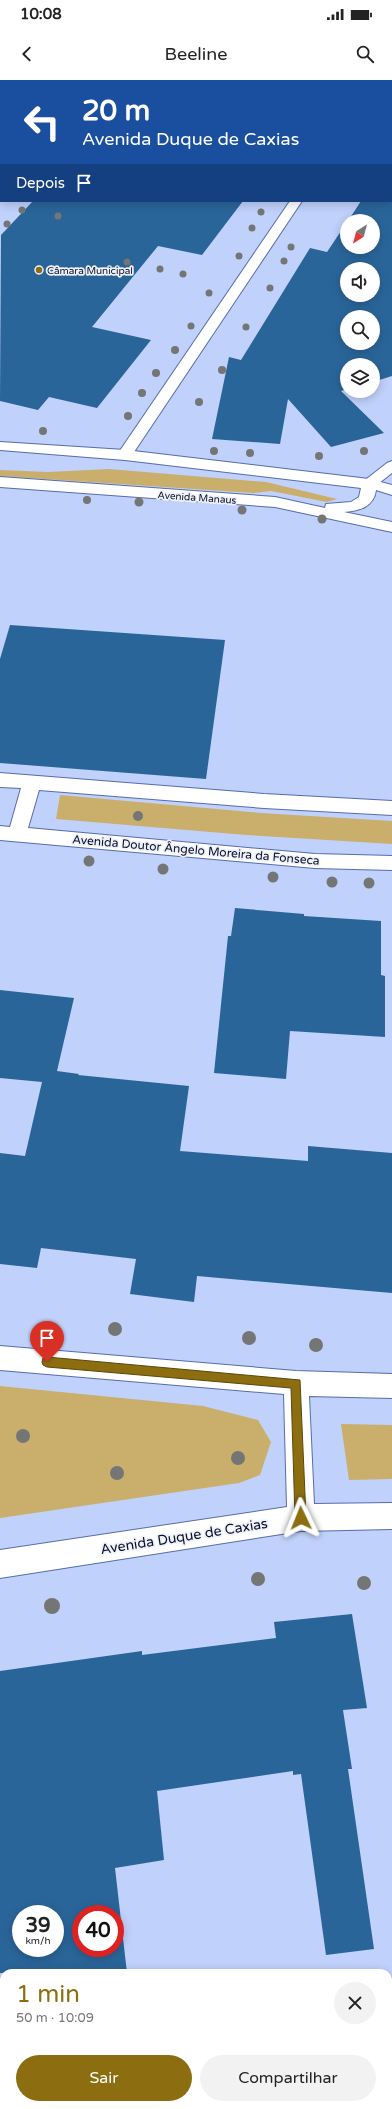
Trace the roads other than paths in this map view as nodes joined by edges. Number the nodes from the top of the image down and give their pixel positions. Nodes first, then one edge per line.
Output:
1 (295, 202) edge
2 (0, 446) edge
3 (125, 455) junction
4 (392, 466) edge
5 (0, 482) edge
6 (369, 484) junction
7 (392, 490) edge
8 (275, 502) junction
9 (392, 527) edge
10 (0, 780) edge
11 (32, 782) junction
12 (392, 808) edge
13 (8, 834) edge
14 (392, 863) edge
15 (0, 1358) edge
16 (296, 1384) junction
17 (392, 1386) edge
18 (392, 1516) edge
19 (301, 1518) junction
20 (0, 1564) edge

1 - 3 street
2 - 3 street
3 - 6 street
4 - 6 street
5 - 8 street, Avenida Manaus
6 - 7 street
6 - 8 street
8 - 9 street, Avenida Manaus
10 - 11 street
11 - 12 street
11 - 13 street
13 - 14 street, Avenida Doutor Ângelo Moreira da Fonseca
15 - 16 street
16 - 17 street
16 - 19 street
18 - 19 street, Avenida Duque de Caxias
19 - 20 street, Avenida Duque de Caxias

